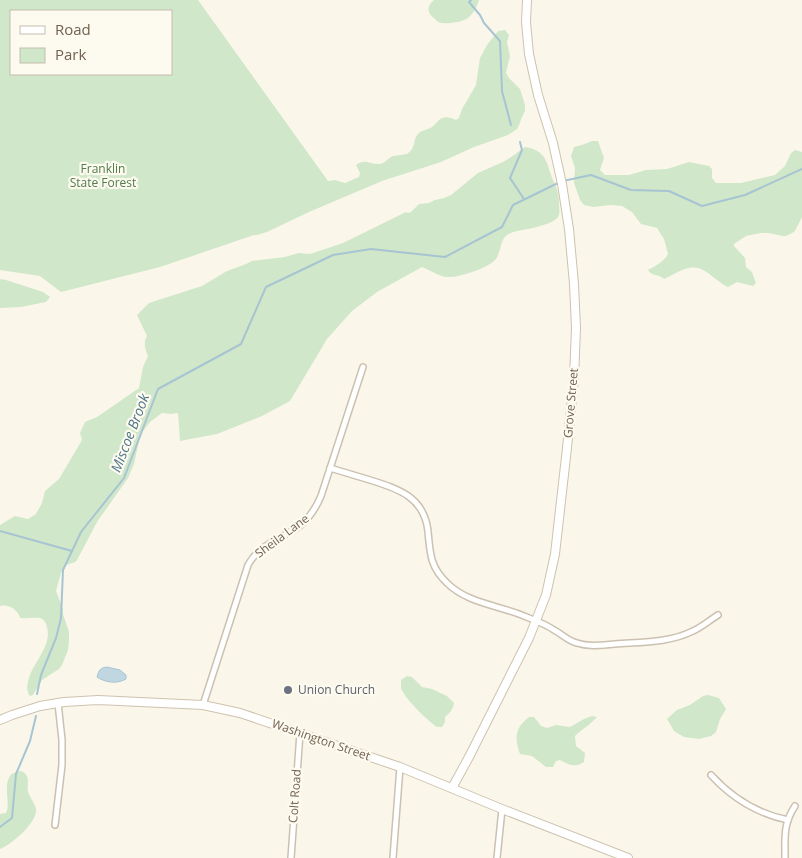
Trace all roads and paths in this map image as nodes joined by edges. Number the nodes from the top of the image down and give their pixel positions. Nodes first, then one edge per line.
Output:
1 (528, 0) edge
2 (363, 368) dead end
3 (330, 468) junction
4 (718, 615) dead end
5 (536, 621) junction
6 (58, 703) junction
7 (202, 705) junction
8 (0, 720) edge
9 (300, 733) junction
10 (400, 767) junction
11 (711, 775) dead end
12 (452, 788) junction
13 (795, 806) dead end
14 (502, 809) junction
15 (788, 820) junction
16 (55, 825) dead end
17 (291, 858) edge
18 (393, 858) edge
19 (497, 858) edge
20 (628, 858) edge
21 (785, 858) edge

1 - 5 main road, Grove Street
2 - 3 street, Sheila Lane
3 - 5 street
3 - 7 street, Sheila Lane
4 - 5 street
5 - 12 main road, Grove Street
6 - 7 main road, Washington Street
6 - 8 main road, Washington Street
6 - 16 street
7 - 9 main road, Washington Street
9 - 10 main road, Washington Street
9 - 17 street, Colt Road
10 - 12 main road, Washington Street
10 - 18 street
11 - 15 street
12 - 14 main road, Washington Street
13 - 15 street
14 - 19 street
14 - 20 main road, Washington Street
15 - 21 street

